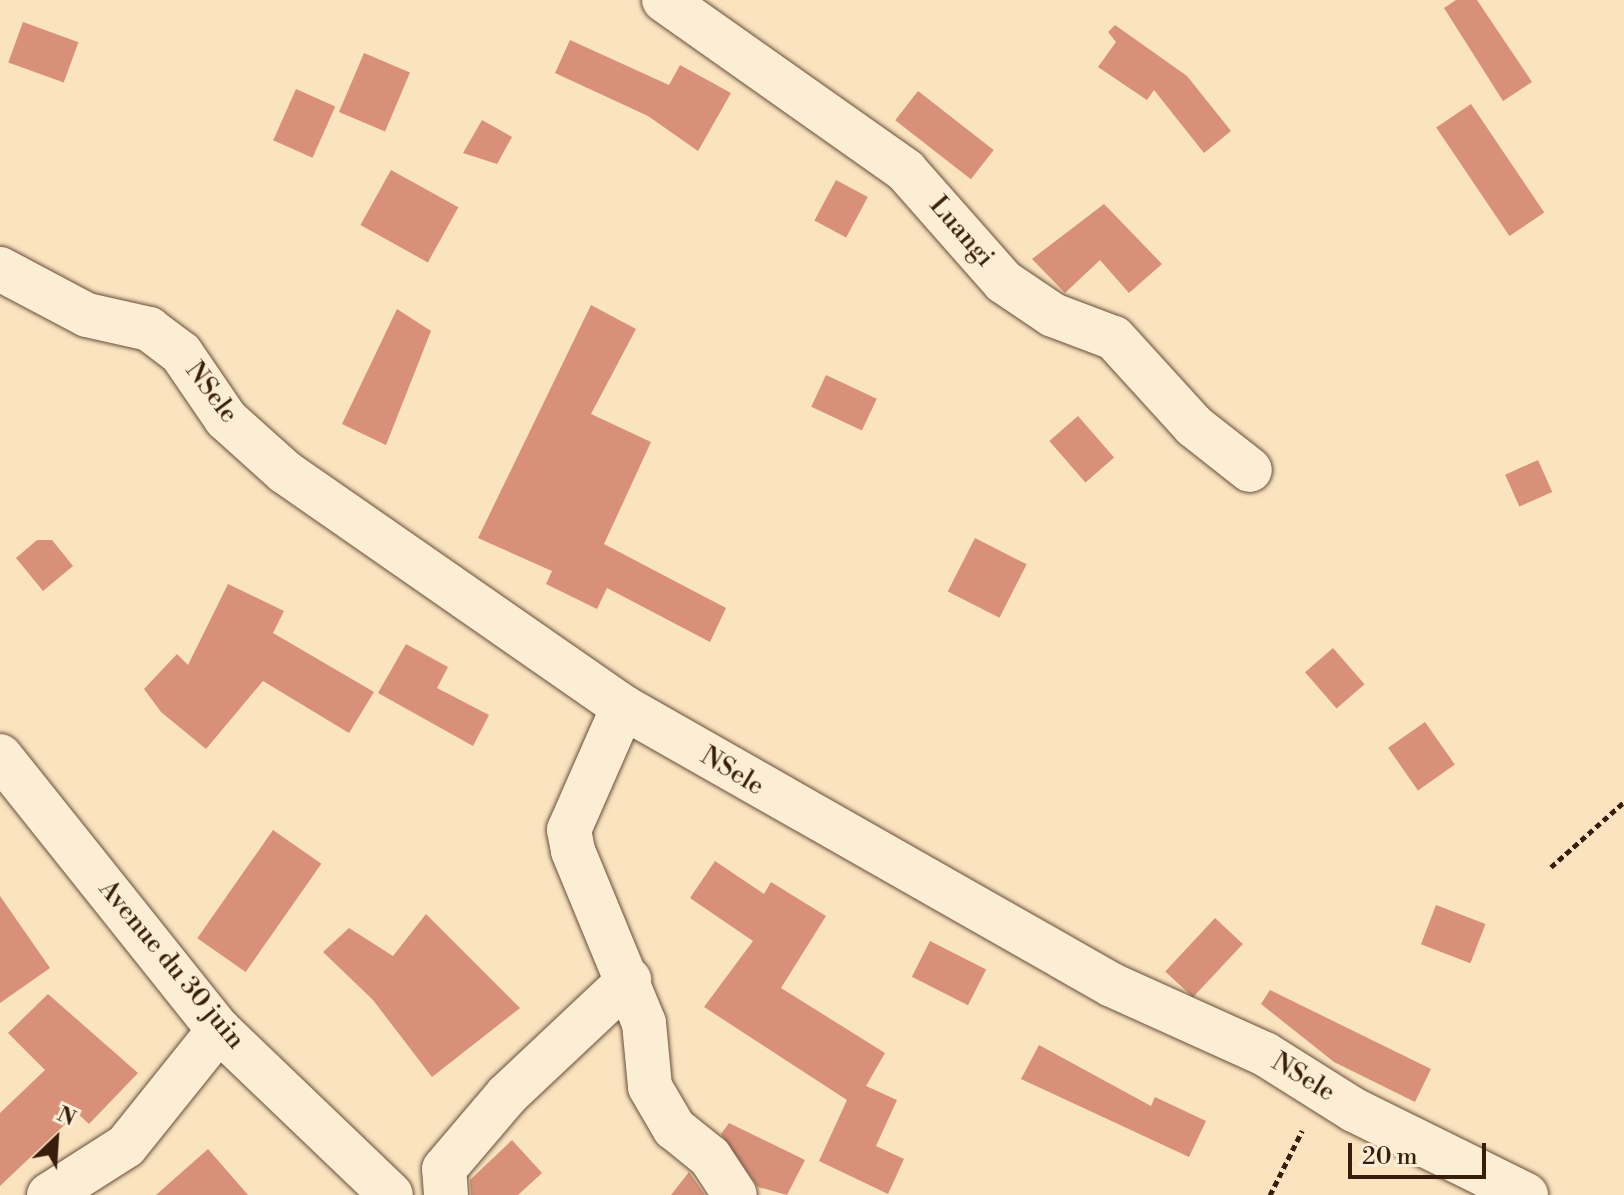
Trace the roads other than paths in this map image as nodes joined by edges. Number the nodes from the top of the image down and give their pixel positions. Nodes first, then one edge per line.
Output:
1 (664, 0) edge
2 (0, 269) edge
3 (1250, 470) dead end
4 (623, 707) junction
5 (0, 756) edge
6 (629, 980) junction
7 (219, 1030) junction
8 (49, 1195) edge
9 (391, 1195) edge
10 (446, 1195) edge
11 (735, 1195) edge
12 (1526, 1195) edge

1 - 3 street, Luangi
2 - 4 street, NSele
4 - 6 street
4 - 12 street, NSele
5 - 7 street, Avenue du 30 juin
6 - 10 street
6 - 11 street
7 - 8 street
7 - 9 street, Avenue du 30 juin

